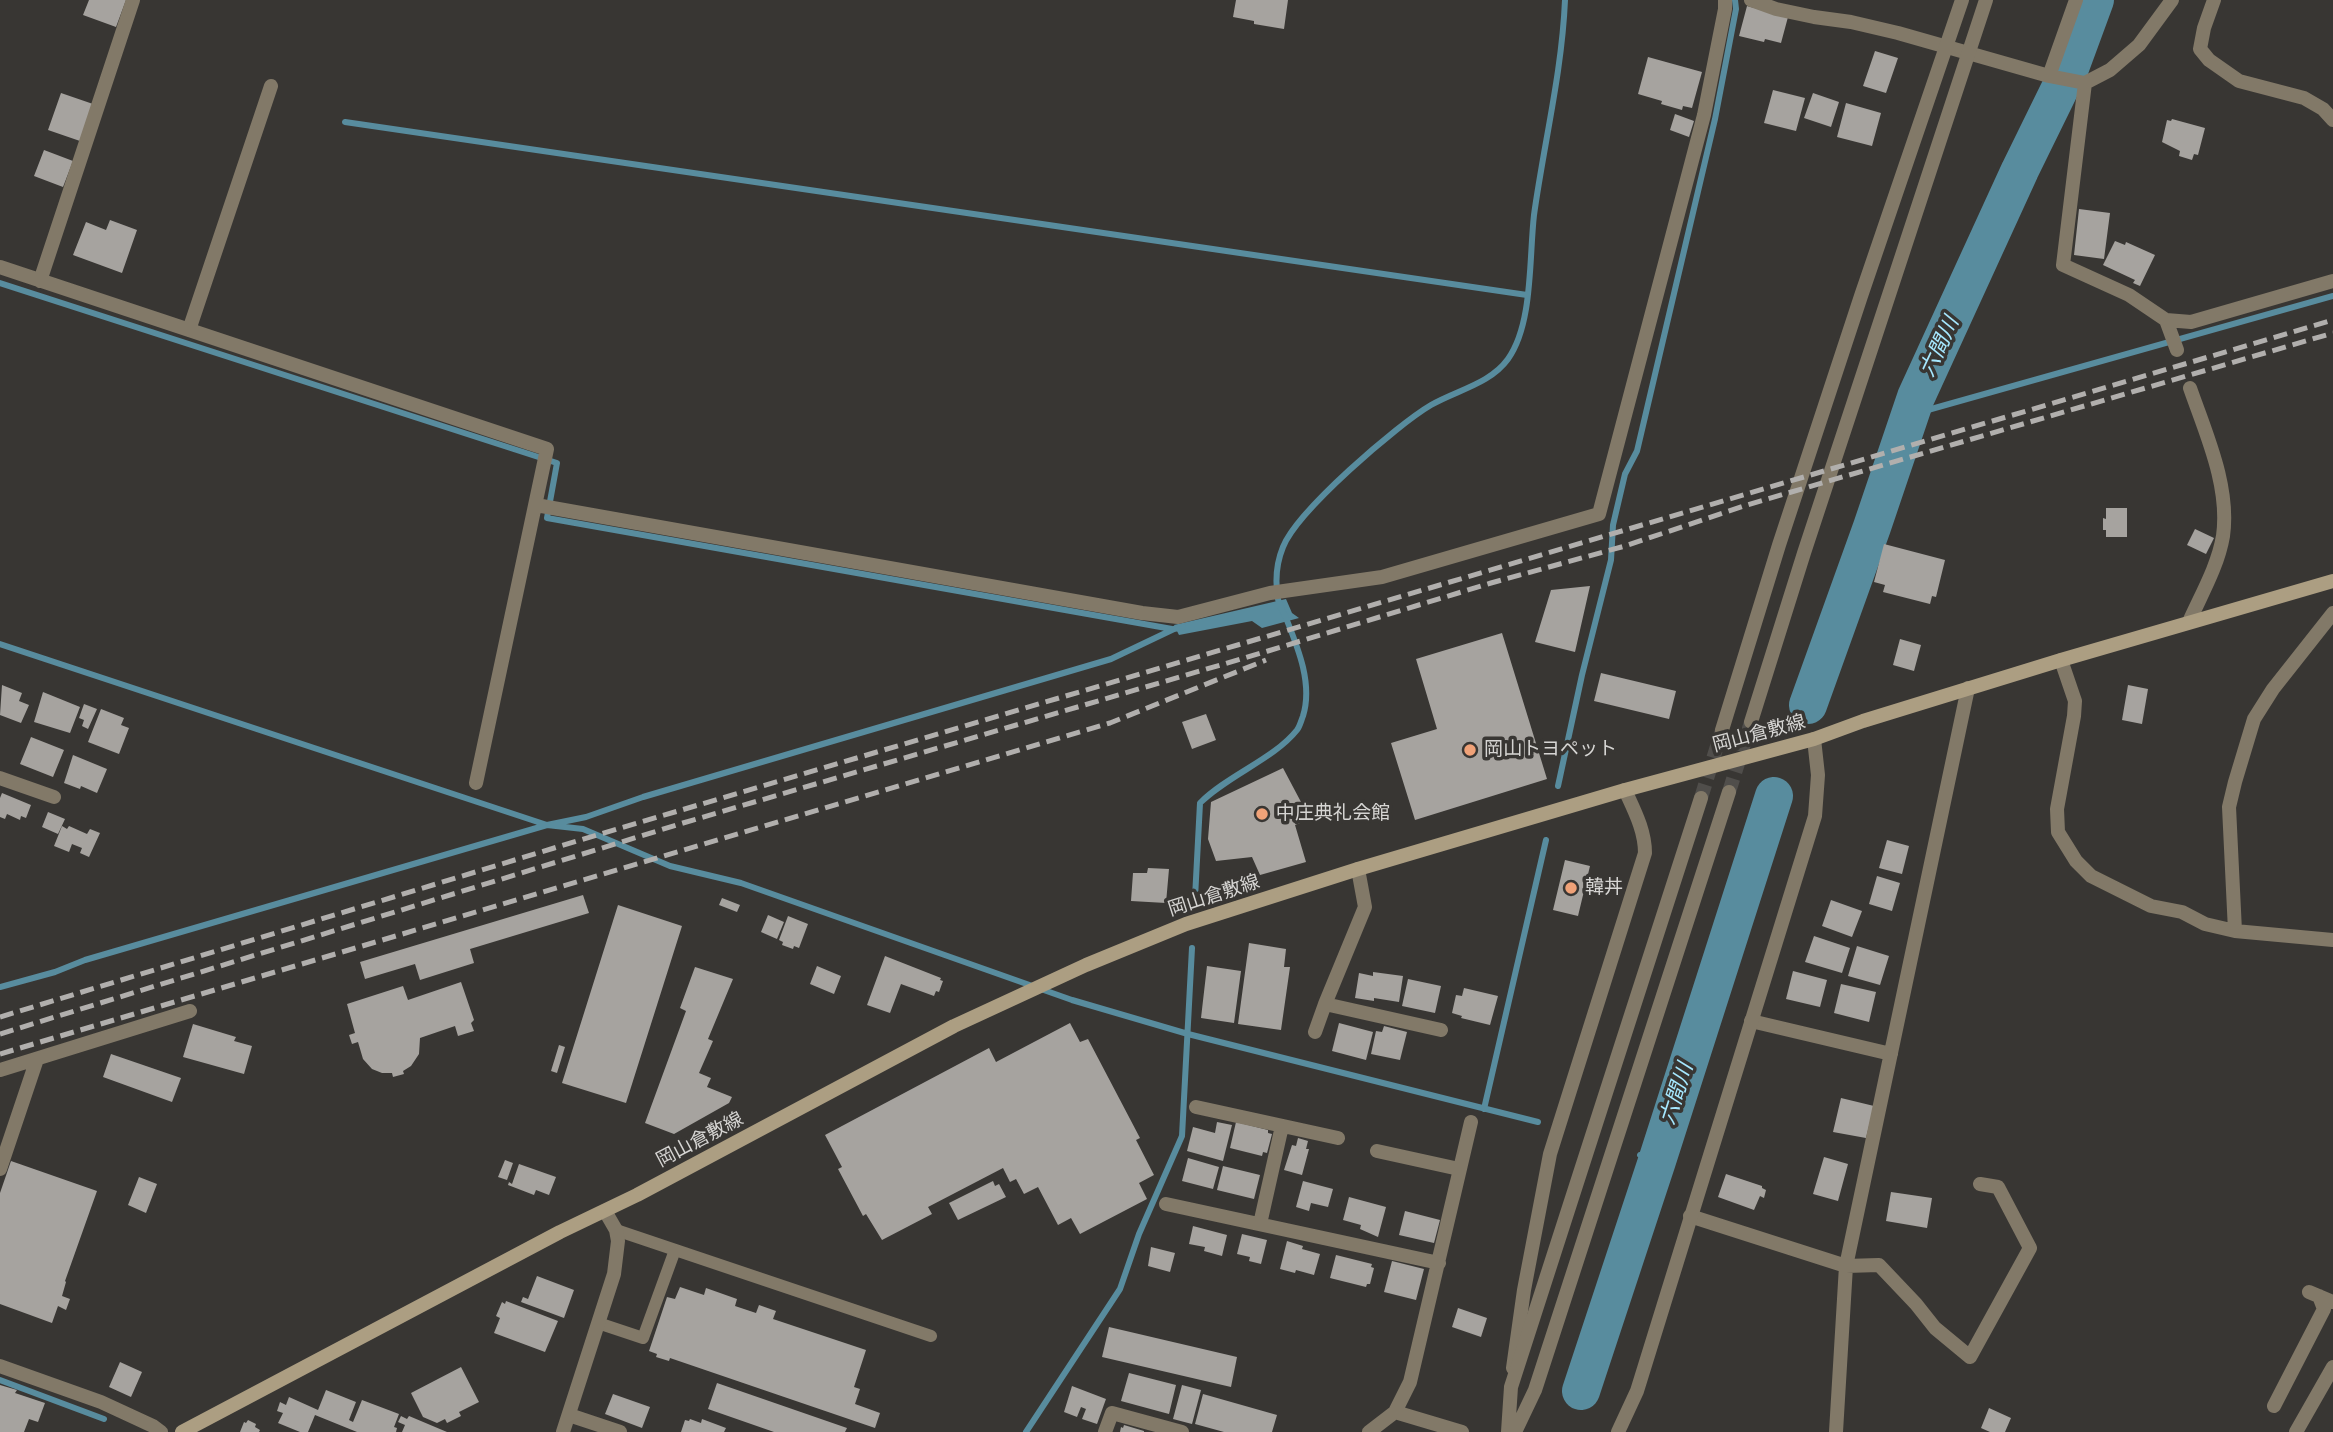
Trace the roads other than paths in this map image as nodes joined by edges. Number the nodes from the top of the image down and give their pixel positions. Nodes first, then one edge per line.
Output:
1 (133, 0) edge
2 (1725, 0) edge
3 (1753, 0) edge
4 (1962, 0) edge
5 (1986, 0) edge
6 (2076, 0) edge
7 (2172, 0) edge
8 (2214, 0) edge
9 (1947, 47) junction
10 (1969, 54) junction
11 (2052, 77) junction
12 (2080, 83) junction
13 (271, 86) dead end
14 (2333, 120) edge
15 (0, 267) edge
16 (40, 281) junction
17 (2333, 281) edge
18 (2166, 320) junction
19 (189, 330) junction
20 (2175, 344) dead end
21 (2190, 388) dead end
22 (545, 506) junction
23 (2333, 581) edge
24 (2333, 613) edge
25 (2189, 622) junction
26 (2062, 660) junction
27 (1968, 688) junction
28 (1751, 722) tunnel mouth
29 (1722, 730) tunnel mouth
30 (1814, 739) junction
31 (0, 778) edge
32 (475, 783) dead end
33 (1625, 790) junction
34 (1730, 792) tunnel mouth
35 (54, 797) dead end
36 (1701, 798) tunnel mouth
37 (1358, 869) junction
38 (2235, 931) junction
39 (2333, 940) edge
40 (1325, 1004) junction
41 (190, 1011) dead end
42 (1751, 1021) junction
43 (1441, 1030) dead end
44 (1315, 1032) dead end
45 (1891, 1054) junction
46 (37, 1059) junction
47 (0, 1070) edge
48 (1196, 1107) dead end
49 (1471, 1122) dead end
50 (1282, 1126) junction
51 (1338, 1138) dead end
52 (1377, 1151) dead end
53 (0, 1169) edge
54 (1459, 1169) junction
55 (1980, 1184) dead end
56 (1166, 1204) dead end
57 (605, 1211) junction
58 (1690, 1216) junction
59 (1260, 1224) junction
60 (616, 1230) junction
61 (676, 1250) junction
62 (1439, 1263) junction
63 (1846, 1266) junction
64 (2333, 1301) edge
65 (598, 1323) junction
66 (931, 1336) dead end
67 (0, 1366) edge
68 (2333, 1367) edge
69 (1511, 1387) junction
70 (2274, 1406) dead end
71 (1395, 1412) junction
72 (569, 1415) junction
73 (161, 1432) edge
74 (182, 1432) edge
75 (563, 1432) edge
76 (620, 1432) edge
77 (1105, 1432) edge
78 (1182, 1432) edge
79 (1369, 1432) edge
80 (1462, 1432) edge
81 (1508, 1432) edge
82 (1515, 1432) edge
83 (1618, 1432) edge
84 (1836, 1432) edge
85 (2296, 1432) edge

1 - 16 street
2 - 22 street
3 - 9 street
4 - 9 street
5 - 10 street
6 - 11 street
7 - 12 street
8 - 14 street
9 - 10 street
9 - 29 street
10 - 11 street
10 - 28 street
11 - 12 street
12 - 18 street
13 - 19 street
15 - 16 street
16 - 19 street
17 - 18 street
18 - 20 street
19 - 22 street
21 - 25 street
22 - 32 street
23 - 25 main road, 岡山倉敷線
24 - 38 street
25 - 26 main road, 岡山倉敷線
26 - 27 main road, 岡山倉敷線
26 - 38 street
27 - 30 main road, 岡山倉敷線
27 - 45 street
30 - 33 main road, 岡山倉敷線
30 - 42 street
31 - 35 street
33 - 37 main road, 岡山倉敷線
33 - 69 street
34 - 82 street
36 - 69 street
37 - 40 street
37 - 57 main road, 岡山倉敷線
38 - 39 street
40 - 43 street
40 - 44 street
41 - 46 street
42 - 45 street
42 - 58 street
45 - 63 street
46 - 47 street
46 - 53 street
48 - 50 street
49 - 54 street
50 - 51 street
50 - 59 street
52 - 54 street
54 - 62 street
55 - 63 street
56 - 59 street
57 - 60 street
57 - 74 main road, 岡山倉敷線
58 - 63 street
58 - 83 street
59 - 62 street
60 - 61 lane
60 - 65 street
61 - 65 lane
61 - 66 lane
62 - 71 street
63 - 84 street
64 - 70 street
65 - 72 street
67 - 73 street
68 - 85 street
69 - 81 street
71 - 79 street
71 - 80 street
72 - 75 street
72 - 76 street
77 - 78 street

